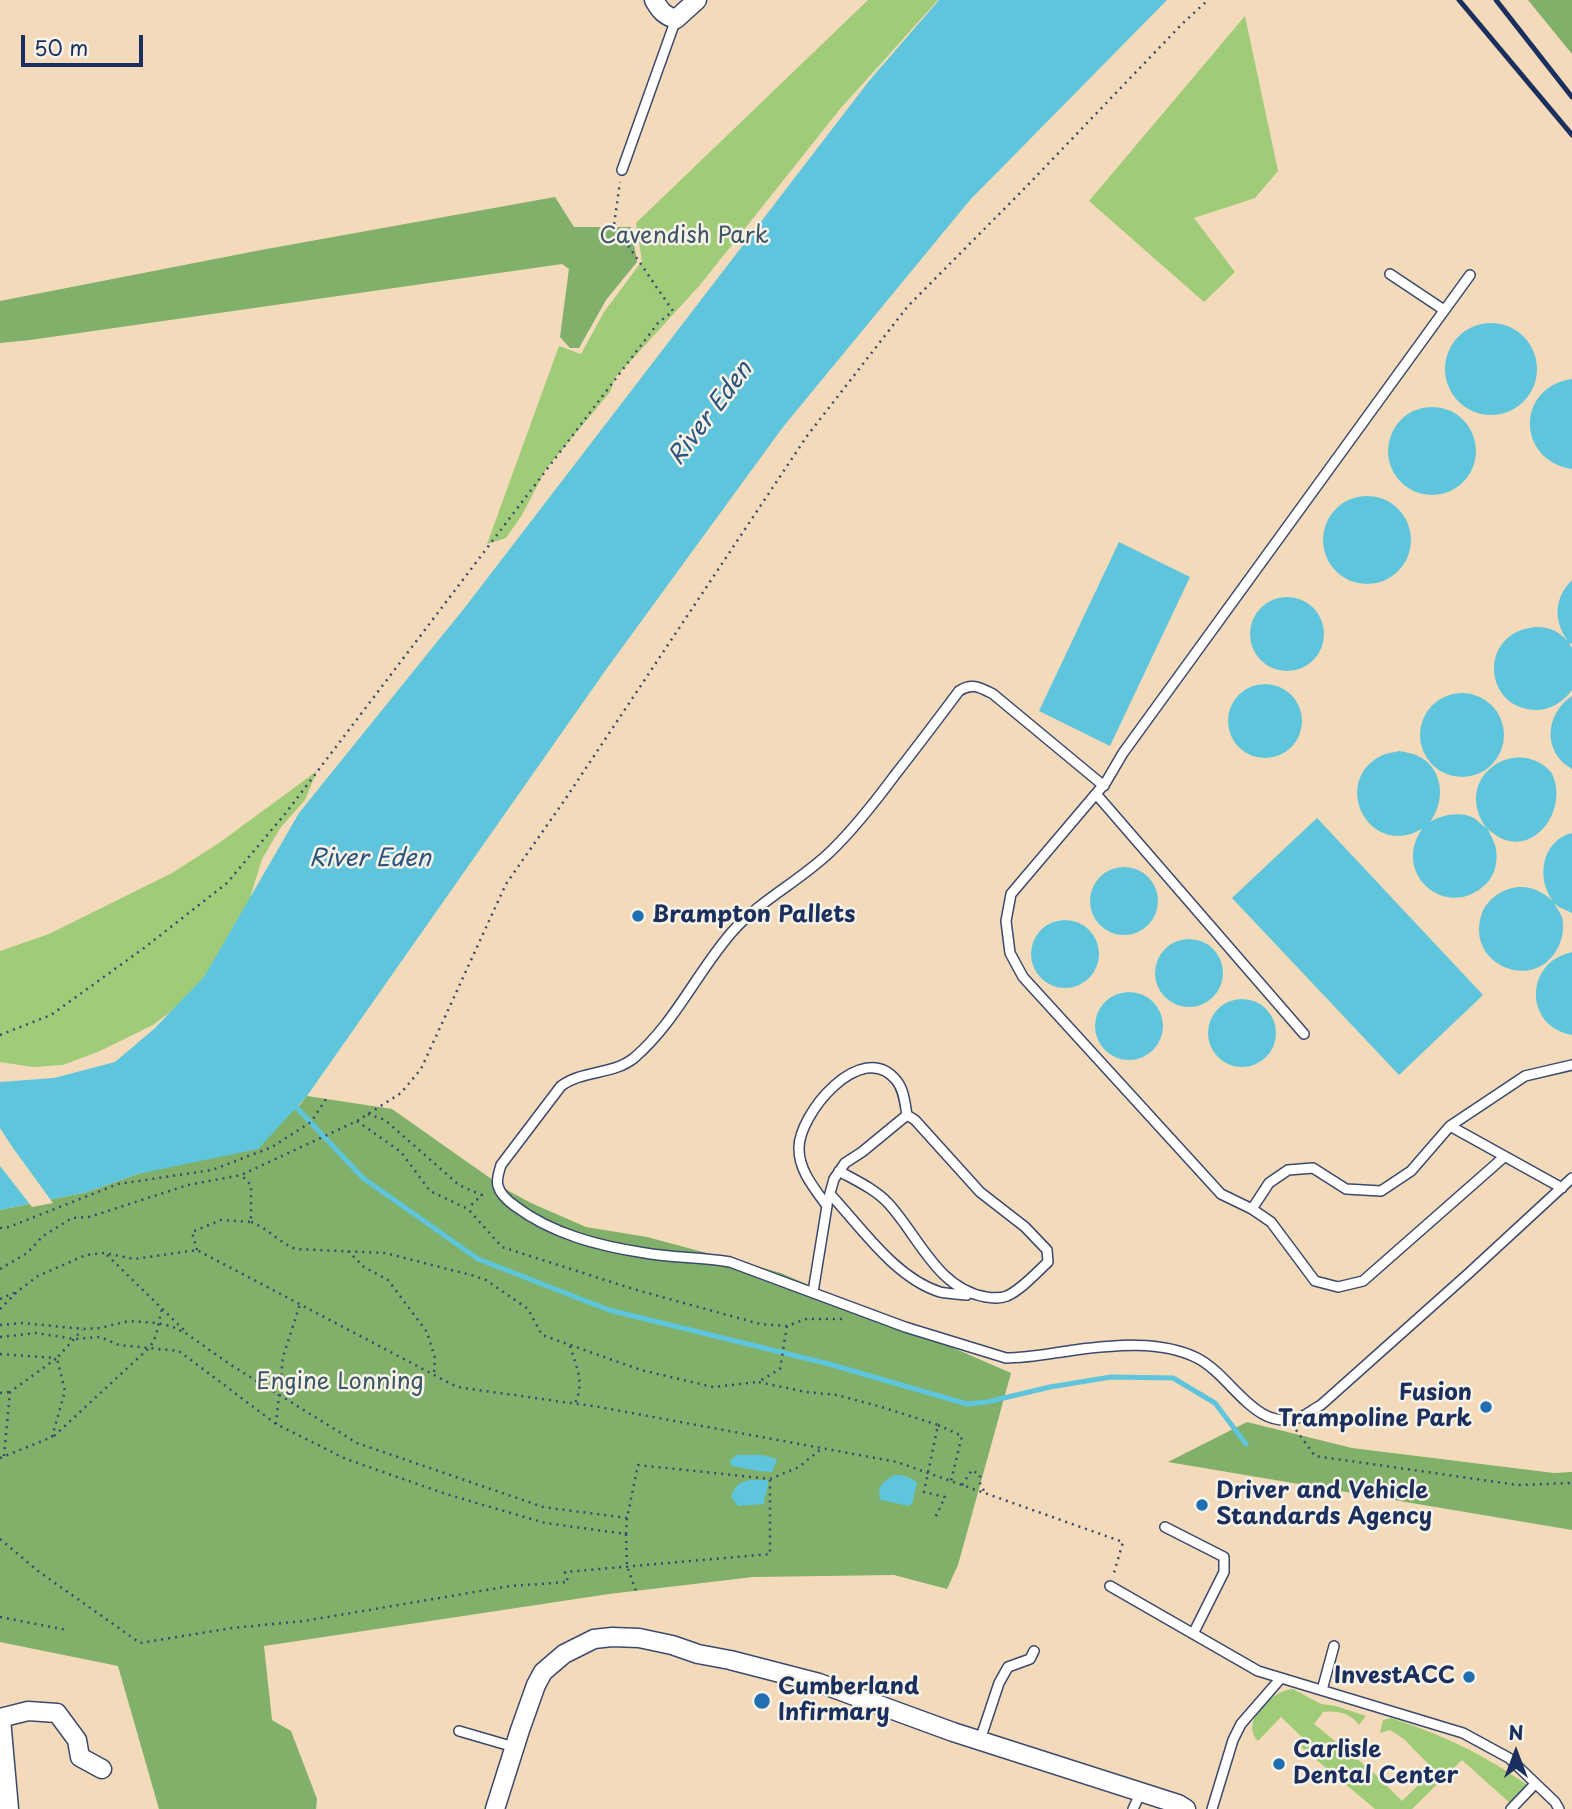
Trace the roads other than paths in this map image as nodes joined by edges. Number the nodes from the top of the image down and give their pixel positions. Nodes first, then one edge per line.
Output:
1 (654, 0) edge
2 (697, 0) edge
3 (676, 19) junction
4 (622, 170) road end
5 (1390, 274) dead end
6 (1470, 275) dead end
7 (1444, 310) junction
8 (1104, 786) junction
9 (1096, 794) junction
10 (1304, 1034) dead end
11 (1572, 1065) edge
12 (907, 1115) junction
13 (1450, 1126) junction
14 (1504, 1157) junction
15 (839, 1171) junction
16 (1572, 1178) edge
17 (1562, 1188) junction
18 (830, 1194) junction
19 (827, 1206) junction
20 (1252, 1209) junction
21 (813, 1292) junction
22 (976, 1295) junction
23 (1165, 1527) dead end
24 (1110, 1586) road end
25 (1193, 1633) junction
26 (1334, 1646) dead end
27 (1034, 1651) dead end
28 (1281, 1678) junction
29 (1322, 1690) junction
30 (0, 1718) edge
31 (459, 1731) dead end
32 (980, 1740) junction
33 (514, 1747) junction
34 (102, 1769) dead end
35 (1535, 1784) junction
36 (1141, 1792) junction
37 (9, 1809) edge
38 (495, 1809) edge
39 (1133, 1809) edge
40 (1186, 1809) edge
41 (1212, 1809) edge
42 (1511, 1809) edge
43 (1559, 1809) edge

1 - 3 street
2 - 3 street
3 - 4 lane
5 - 7 lane
6 - 7 lane
7 - 8 lane
8 - 9 lane
8 - 21 lane
9 - 10 lane
9 - 20 lane
11 - 13 lane
12 - 15 lane
12 - 19 lane
12 - 22 lane
13 - 14 lane
13 - 20 lane
14 - 17 lane
14 - 20 lane
15 - 18 lane
15 - 22 lane
16 - 17 lane
17 - 21 lane
18 - 19 lane
18 - 22 lane
19 - 21 lane
23 - 25 lane
24 - 25 lane
25 - 28 lane
26 - 29 lane
27 - 32 lane
28 - 29 lane
28 - 41 lane
29 - 35 lane
30 - 34 street
30 - 37 street
31 - 33 lane
32 - 33 street
32 - 36 street
33 - 38 street
35 - 42 lane
35 - 43 lane
36 - 39 lane
36 - 40 street

